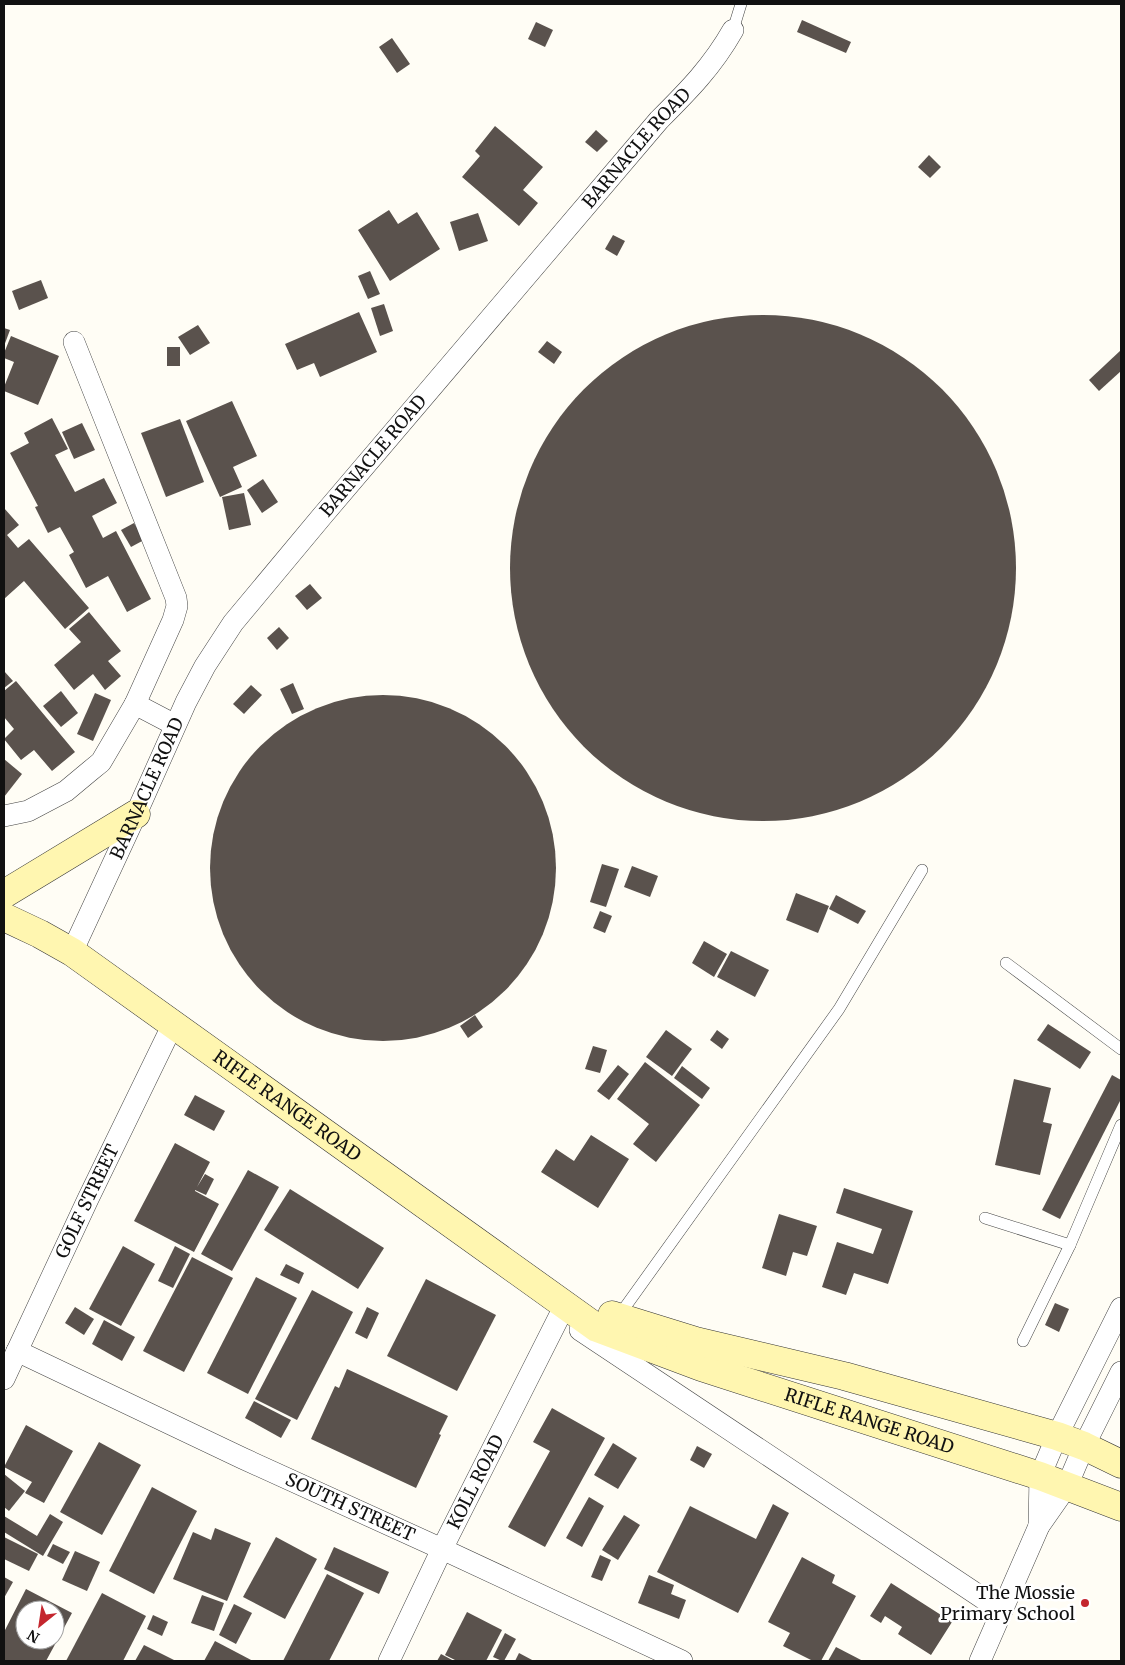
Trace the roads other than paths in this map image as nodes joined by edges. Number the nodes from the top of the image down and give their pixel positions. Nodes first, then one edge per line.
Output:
1 (741, 4) edge
2 (733, 30) joint
3 (74, 342) dead end
4 (135, 704) junction
5 (175, 726) junction
6 (136, 814) junction
7 (4, 816) edge
8 (922, 870) dead end
9 (4, 894) edge
10 (4, 917) edge
11 (72, 952) junction
12 (1006, 963) dead end
13 (173, 1024) junction
14 (1121, 1049) edge
15 (1121, 1125) edge
16 (985, 1218) dead end
17 (1070, 1245) junction
18 (1121, 1308) edge
19 (562, 1311) junction
20 (616, 1323) junction
21 (1023, 1341) dead end
22 (17, 1351) junction
23 (1121, 1372) edge
24 (4, 1379) edge
25 (1057, 1436) junction
26 (1084, 1446) junction
27 (1121, 1464) edge
28 (1040, 1476) junction
29 (1067, 1486) junction
30 (1121, 1507) edge
31 (1039, 1526) junction
32 (442, 1549) junction
33 (1002, 1612) junction
34 (389, 1661) edge
35 (682, 1661) edge
36 (980, 1661) edge

1 - 2 lane, BARNACLE ROAD
2 - 5 street, BARNACLE ROAD
3 - 4 street
4 - 5 street
4 - 7 street
5 - 6 street, BARNACLE ROAD
6 - 9 main road
6 - 11 street, BARNACLE ROAD
8 - 20 lane
10 - 11 main road, RIFLE RANGE ROAD
11 - 13 main road, RIFLE RANGE ROAD
12 - 14 lane
13 - 19 main road, RIFLE RANGE ROAD
13 - 22 street, GOLF STREET
15 - 17 lane
16 - 17 lane
17 - 21 lane
18 - 25 street
19 - 20 main road
19 - 32 street, KOLL ROAD
19 - 33 street, RIFLE RANGE ROAD
20 - 25 main road, RIFLE RANGE ROAD
20 - 28 main road, RIFLE RANGE ROAD
22 - 24 street, GOLF STREET
22 - 32 street, SOUTH STREET
23 - 26 street
25 - 26 main road, RIFLE RANGE ROAD
25 - 28 street
26 - 27 main road, RIFLE RANGE ROAD
26 - 29 street
28 - 29 main road, RIFLE RANGE ROAD
28 - 31 street
29 - 30 main road, RIFLE RANGE ROAD
29 - 31 street
31 - 33 street
32 - 34 street, KOLL ROAD
32 - 35 street, SOUTH STREET
33 - 36 street

